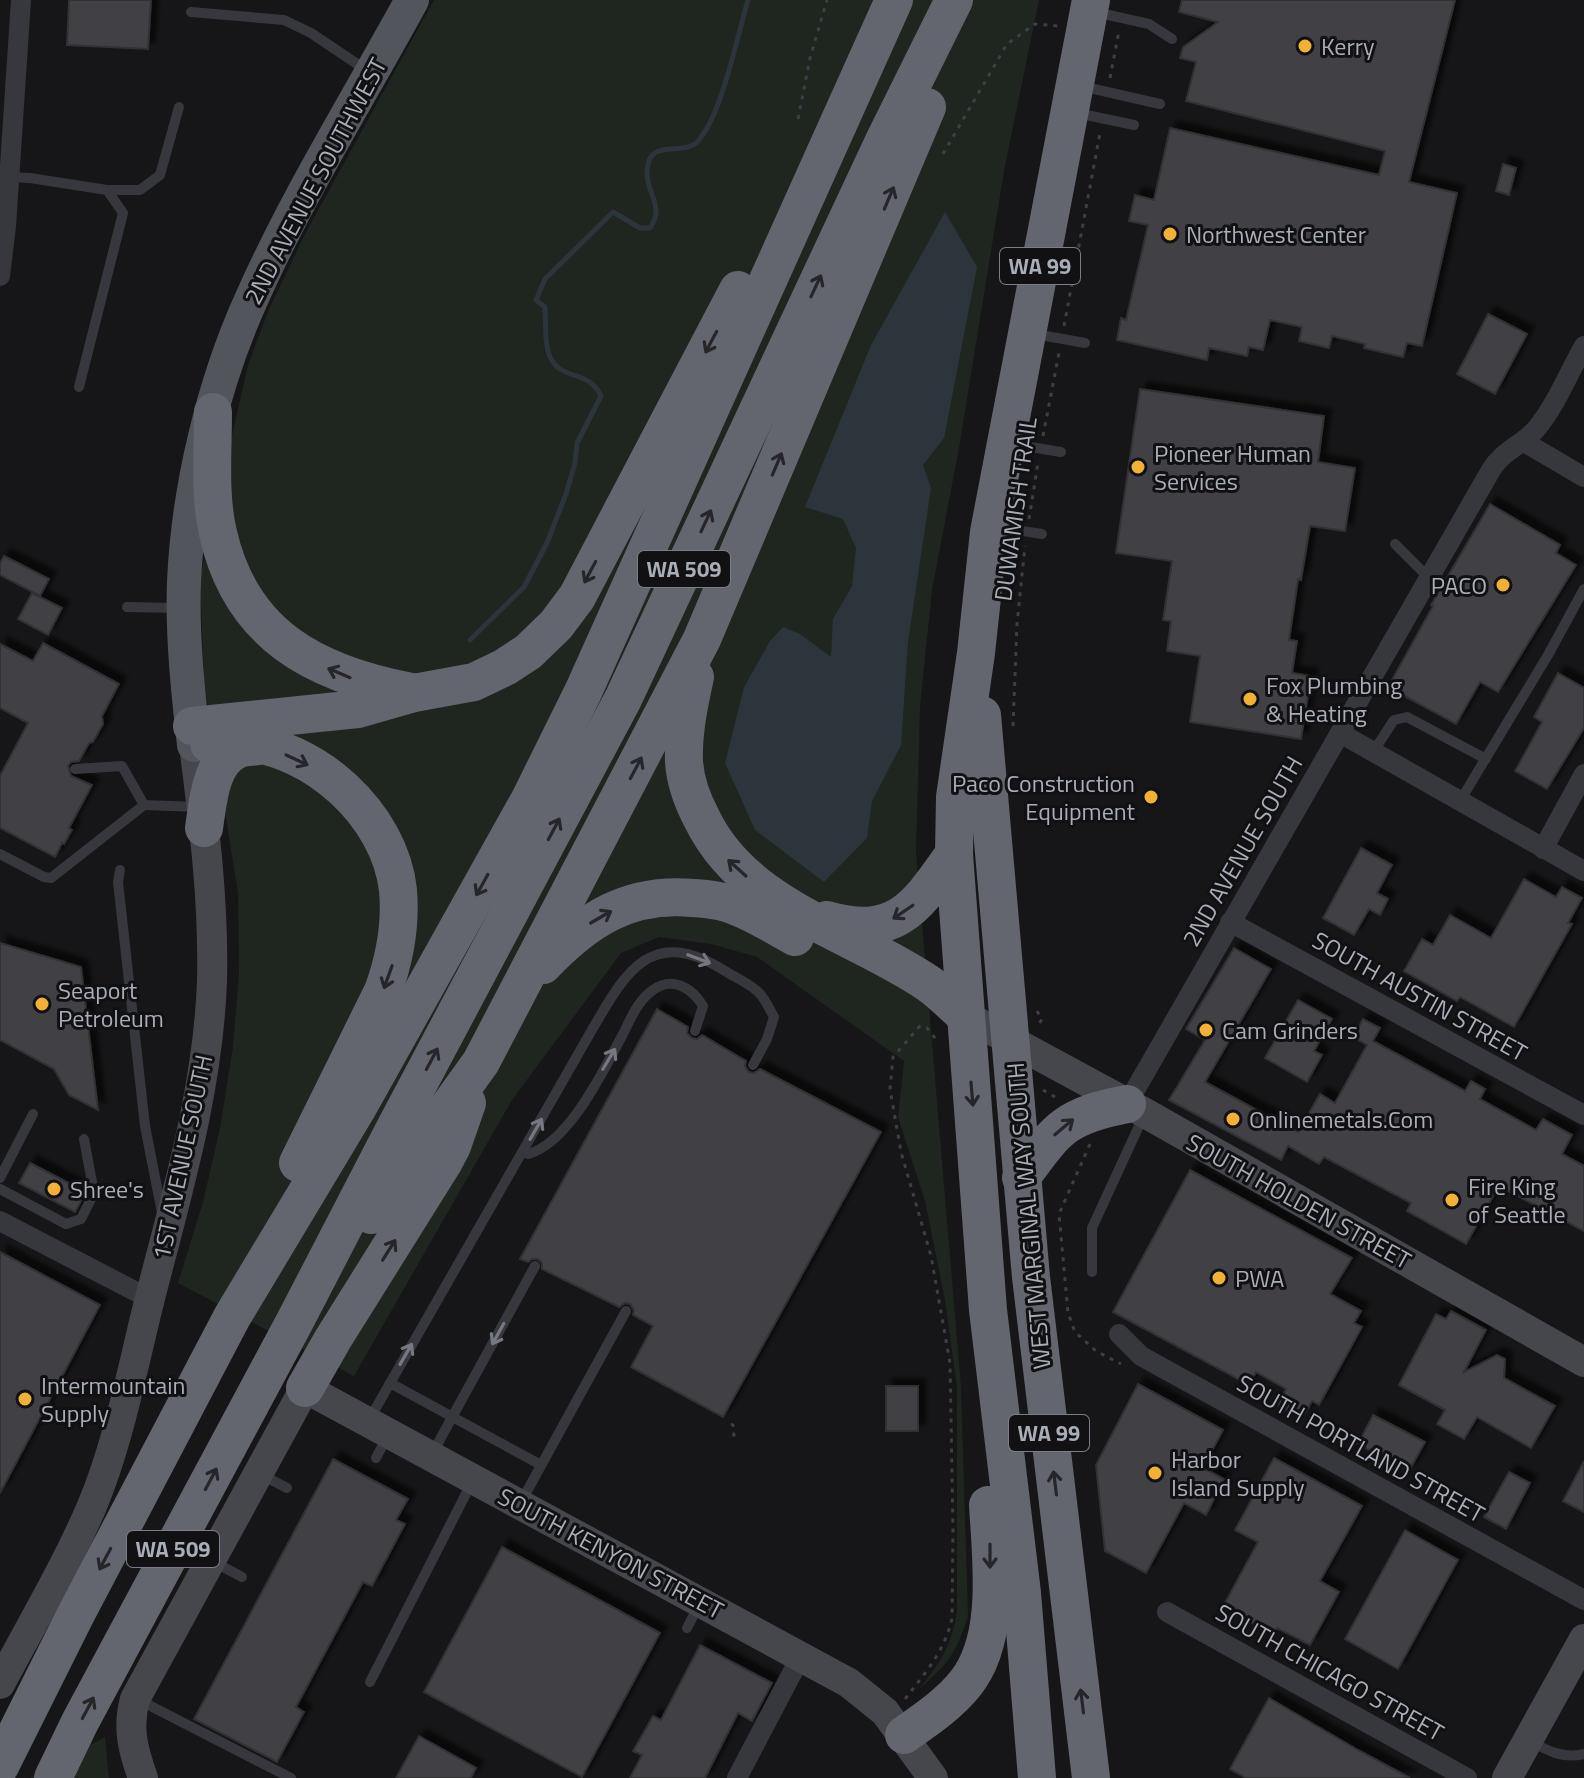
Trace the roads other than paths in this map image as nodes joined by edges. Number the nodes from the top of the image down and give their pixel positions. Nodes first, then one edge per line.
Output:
1 (21, 0) edge
2 (412, 0) edge
3 (892, 0) edge
4 (954, 0) edge
5 (969, 0) edge
6 (191, 12) dead end
7 (1097, 14) edge
8 (1172, 39) dead end
9 (372, 73) junction
10 (1089, 102) junction
11 (1160, 104) dead end
12 (179, 107) dead end
13 (1134, 125) dead end
14 (10, 177) junction
15 (107, 190) junction
16 (0, 276) edge
17 (1045, 335) junction
18 (1085, 343) dead end
19 (1584, 346) edge
20 (79, 387) dead end
21 (213, 412) junction
22 (1524, 442) junction
23 (1024, 446) junction
24 (1061, 452) dead end
25 (1584, 477) edge
26 (990, 526) junction
27 (1042, 534) dead end
28 (1395, 544) dead end
29 (1429, 578) junction
30 (1584, 589) edge
31 (127, 607) dead end
32 (184, 608) junction
33 (702, 639) junction
34 (976, 653) junction
35 (414, 693) junction
36 (1340, 733) junction
37 (193, 736) junction
38 (258, 745) junction
39 (1373, 752) junction
40 (1486, 759) junction
41 (75, 769) dead end
42 (1584, 774) edge
43 (1460, 801) junction
44 (144, 805) junction
45 (203, 818) junction
46 (1543, 849) junction
47 (0, 854) edge
48 (954, 854) junction
49 (120, 870) dead end
50 (1584, 871) edge
51 (801, 913) junction
52 (1230, 922) junction
53 (522, 987) junction
54 (695, 1031) dead end
55 (955, 1031) junction
56 (1025, 1032) junction
57 (481, 1062) junction
58 (753, 1065) dead end
59 (1136, 1109) junction
60 (33, 1114) dead end
61 (1584, 1115) edge
62 (84, 1139) dead end
63 (523, 1151) junction
64 (0, 1178) edge
65 (1021, 1178) junction
66 (0, 1189) edge
67 (0, 1221) edge
68 (167, 1237) junction
69 (535, 1266) dead end
70 (1092, 1272) dead end
71 (150, 1299) junction
72 (988, 1310) junction
73 (626, 1311) dead end
74 (232, 1317) junction
75 (295, 1321) junction
76 (1119, 1334) dead end
77 (1584, 1362) edge
78 (390, 1383) junction
79 (305, 1388) junction
80 (452, 1416) junction
81 (378, 1438) junction
82 (431, 1456) junction
83 (541, 1465) junction
84 (259, 1473) junction
85 (473, 1479) junction
86 (287, 1488) dead end
87 (520, 1504) junction
88 (210, 1561) junction
89 (242, 1577) dead end
90 (1044, 1591) junction
91 (1584, 1600) edge
92 (1167, 1612) dead end
93 (1584, 1639) edge
94 (801, 1656) junction
95 (370, 1682) dead end
96 (0, 1684) edge
97 (135, 1699) junction
98 (904, 1735) junction
99 (1528, 1740) junction
100 (1584, 1754) edge
101 (4, 1760) edge
102 (53, 1778) edge
103 (143, 1778) edge
104 (291, 1778) edge
105 (737, 1778) edge
106 (933, 1778) edge
107 (1037, 1778) edge
108 (1091, 1778) edge
109 (1467, 1778) edge
110 (1507, 1778) edge

1 - 14 street
2 - 9 main road, 2ND AVENUE SOUTHWEST
3 -> 35 highway
3 -> 74 highway, WA 509
75 -> 4 highway, WA 509
33 -> 5 highway
6 - 9 lane
7 - 8 lane
7 - 10 highway, WEST MARGINAL WAY SOUTH / WA 99
9 - 21 main road, 2ND AVENUE SOUTHWEST
10 - 11 lane
10 - 13 lane
10 - 17 highway, WEST MARGINAL WAY SOUTH / WA 99
12 - 15 lane
14 - 15 lane
14 - 16 street
15 - 20 lane
17 - 18 lane
17 - 23 highway, WEST MARGINAL WAY SOUTH / WA 99
19 - 22 street, 2ND AVENUE SOUTH
21 - 32 main road, 1ST AVENUE SOUTH
35 -> 21 highway
22 - 25 street
22 - 29 street, 2ND AVENUE SOUTH
23 - 24 lane
23 - 26 highway, WEST MARGINAL WAY SOUTH / WA 99
26 - 27 lane
26 - 34 highway, WEST MARGINAL WAY SOUTH / WA 99
28 - 29 lane
29 - 36 street, 2ND AVENUE SOUTH
30 - 40 lane
31 - 32 lane
32 - 37 main road, 1ST AVENUE SOUTH
51 -> 33 highway
53 -> 33 highway
34 - 48 highway, WEST MARGINAL WAY SOUTH / WA 99
34 - 56 highway, WEST MARGINAL WAY SOUTH
35 - 37 highway
36 - 39 street
36 - 52 street, 2ND AVENUE SOUTH
37 - 38 highway
37 - 45 street, 1ST AVENUE SOUTH
38 - 45 highway
38 -> 74 highway
39 - 40 lane
39 - 43 street
40 - 43 lane
41 - 44 lane
42 - 46 street
43 - 46 street
44 - 45 lane
44 - 47 lane
45 - 68 street, 1ST AVENUE SOUTH
46 - 50 street
48 -> 51 highway
48 - 55 highway, WEST MARGINAL WAY SOUTH / WA 99
49 - 68 lane
51 - 55 highway
52 - 59 street, 2ND AVENUE SOUTH
52 - 61 street, SOUTH AUSTIN STREET
53 -> 55 highway
53 - 57 highway
63 -> 54 lane
55 - 56 street, SOUTH HOLDEN STREET
55 -> 72 highway, WEST MARGINAL WAY SOUTH / WA 99
56 - 59 street, SOUTH HOLDEN STREET
56 - 65 highway, WEST MARGINAL WAY SOUTH / WA 99
57 - 75 highway
79 -> 57 highway
63 -> 58 lane
65 -> 59 highway
59 - 70 lane
59 - 77 street, SOUTH HOLDEN STREET
60 - 64 lane
62 - 66 lane
78 -> 63 lane
90 -> 65 highway, WEST MARGINAL WAY SOUTH / WA 99
67 - 71 street
68 - 71 street, 1ST AVENUE SOUTH
69 -> 80 lane
71 - 96 street, 1ST AVENUE SOUTH
72 - 90 highway, WEST MARGINAL WAY SOUTH / WA 99
72 -> 98 highway
73 - 83 lane
74 -> 101 highway, WA 509
102 -> 75 highway, WA 509
76 - 91 street, SOUTH PORTLAND STREET
78 - 80 lane
78 - 81 lane
79 - 81 street, SOUTH KENYON STREET
79 - 84 street
80 - 82 lane
80 - 83 lane
81 - 82 street, SOUTH KENYON STREET
82 - 85 street, SOUTH KENYON STREET
83 - 87 lane
84 - 86 lane
84 - 88 street
85 - 87 street, SOUTH KENYON STREET
85 - 95 lane
87 - 94 street, SOUTH KENYON STREET
88 - 89 lane
88 - 97 street
90 - 107 highway, WEST MARGINAL WAY SOUTH / WA 99
108 -> 90 highway, WEST MARGINAL WAY SOUTH / WA 99
92 - 109 street, SOUTH CHICAGO STREET
93 - 99 street
94 - 98 street, SOUTH KENYON STREET
94 - 105 street
97 - 103 street
97 - 104 lane
98 - 106 street, SOUTH KENYON STREET
99 - 100 lane
99 - 110 street

